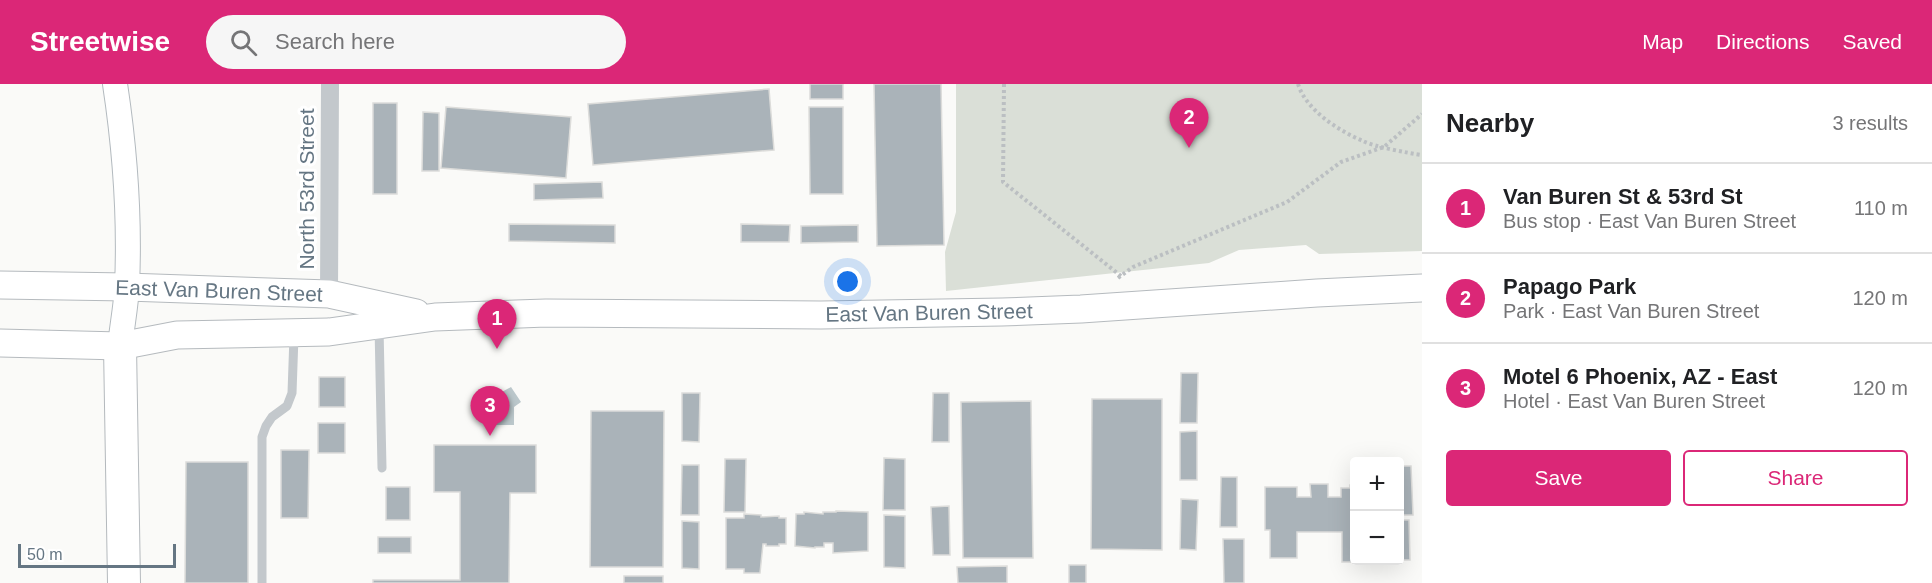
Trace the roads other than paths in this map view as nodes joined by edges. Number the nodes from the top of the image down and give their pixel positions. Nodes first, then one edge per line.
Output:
1 (115, 84) edge
2 (330, 84) edge
3 (0, 285) edge
4 (127, 287) junction
5 (1422, 288) edge
6 (329, 294) junction
7 (435, 317) junction
8 (379, 325) junction
9 (294, 333) junction
10 (0, 343) edge
11 (120, 346) junction
12 (382, 468) dead end
13 (124, 583) edge
14 (262, 583) edge

1 - 4 main road
2 - 6 street, North 53rd Street
3 - 4 main road, East Van Buren Street
4 - 6 main road, East Van Buren Street
4 - 11 main road
5 - 7 main road, East Van Buren Street
6 - 7 main road, East Van Buren Street
7 - 8 main road, East Van Buren Street
8 - 9 main road, East Van Buren Street
8 - 12 lane
9 - 11 main road, East Van Buren Street
9 - 14 lane
10 - 11 main road, East Van Buren Street
11 - 13 highway

